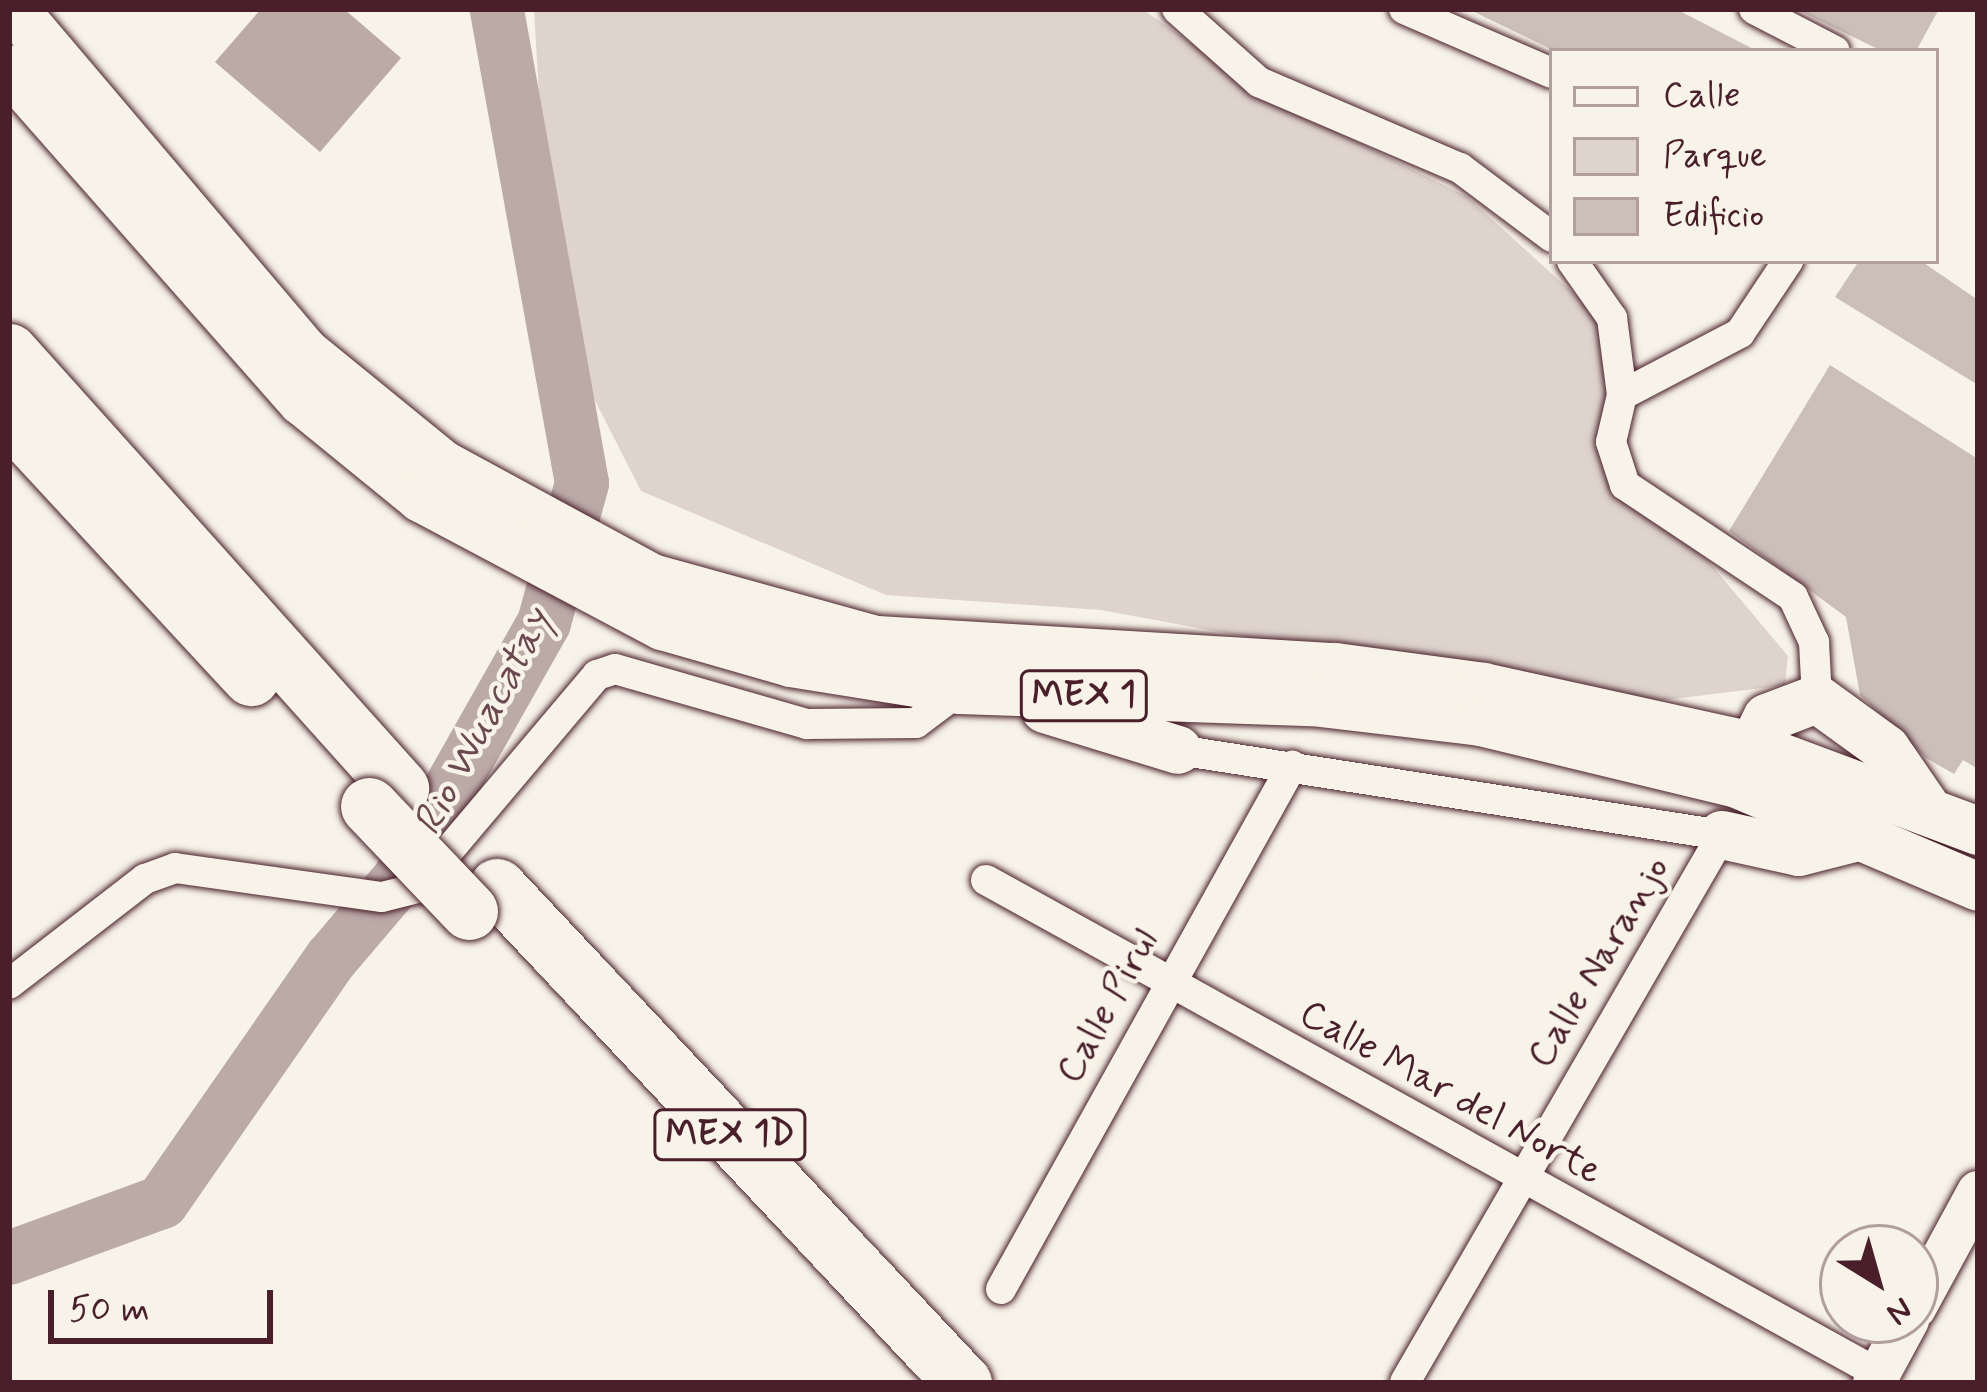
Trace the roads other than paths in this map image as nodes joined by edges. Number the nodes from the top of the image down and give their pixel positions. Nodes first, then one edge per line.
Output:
1 (14, 9) edge
2 (1178, 9) edge
3 (1404, 9) edge
4 (1754, 9) edge
5 (1829, 48) edge
6 (9, 69) edge
7 (1549, 72) edge
8 (1549, 235) edge
9 (1575, 264) edge
10 (1786, 264) edge
11 (9, 352) edge
12 (1622, 395) junction
13 (9, 416) edge
14 (522, 536) junction
15 (700, 616) junction
16 (984, 692) junction
17 (1817, 699) junction
18 (1178, 750) joint
19 (1742, 765) junction
20 (1292, 766) junction
21 (385, 797) junction
22 (1925, 806) junction
23 (1978, 831) edge
24 (1866, 835) junction
25 (1722, 836) junction
26 (986, 880) dead end
27 (1978, 887) edge
28 (483, 899) junction
29 (1166, 982) junction
30 (9, 985) edge
31 (1518, 1176) junction
32 (1978, 1192) edge
33 (1939, 1264) edge
34 (1000, 1289) dead end
35 (1895, 1344) edge
36 (1876, 1378) edge
37 (1405, 1382) edge
38 (910, 1383) edge
39 (963, 1383) edge

1 - 14 main road, MEX 1
2 - 8 street
3 - 7 street
4 - 5 street
6 - 14 main road, MEX 1
9 - 12 street
10 - 12 street
11 - 21 highway, MEX 1D
12 - 17 street
13 - 21 highway, MEX 1D
14 - 15 main road, MEX 1
15 - 16 main road, MEX 1
15 - 19 main road, MEX 1
16 - 18 main road
16 - 19 main road, MEX 1
16 - 30 street
17 - 19 main road
17 - 22 main road
18 - 20 street
19 - 22 main road, MEX 1
19 - 24 main road, MEX 1
20 - 25 street
20 - 29 street, Calle Pirul
21 - 28 highway, MEX 1D, bridge
22 - 23 main road, MEX 1
24 - 25 main road
24 - 27 main road, MEX 1
25 - 31 street, Calle Naranjo
26 - 29 street, Calle Mar del Norte
28 - 38 highway, MEX 1D
28 - 39 highway, MEX 1D
29 - 31 street, Calle Mar del Norte
29 - 34 street, Calle Pirul
31 - 36 street, Calle Mar del Norte
31 - 37 street, Calle Naranjo
32 - 33 main road
35 - 36 main road

